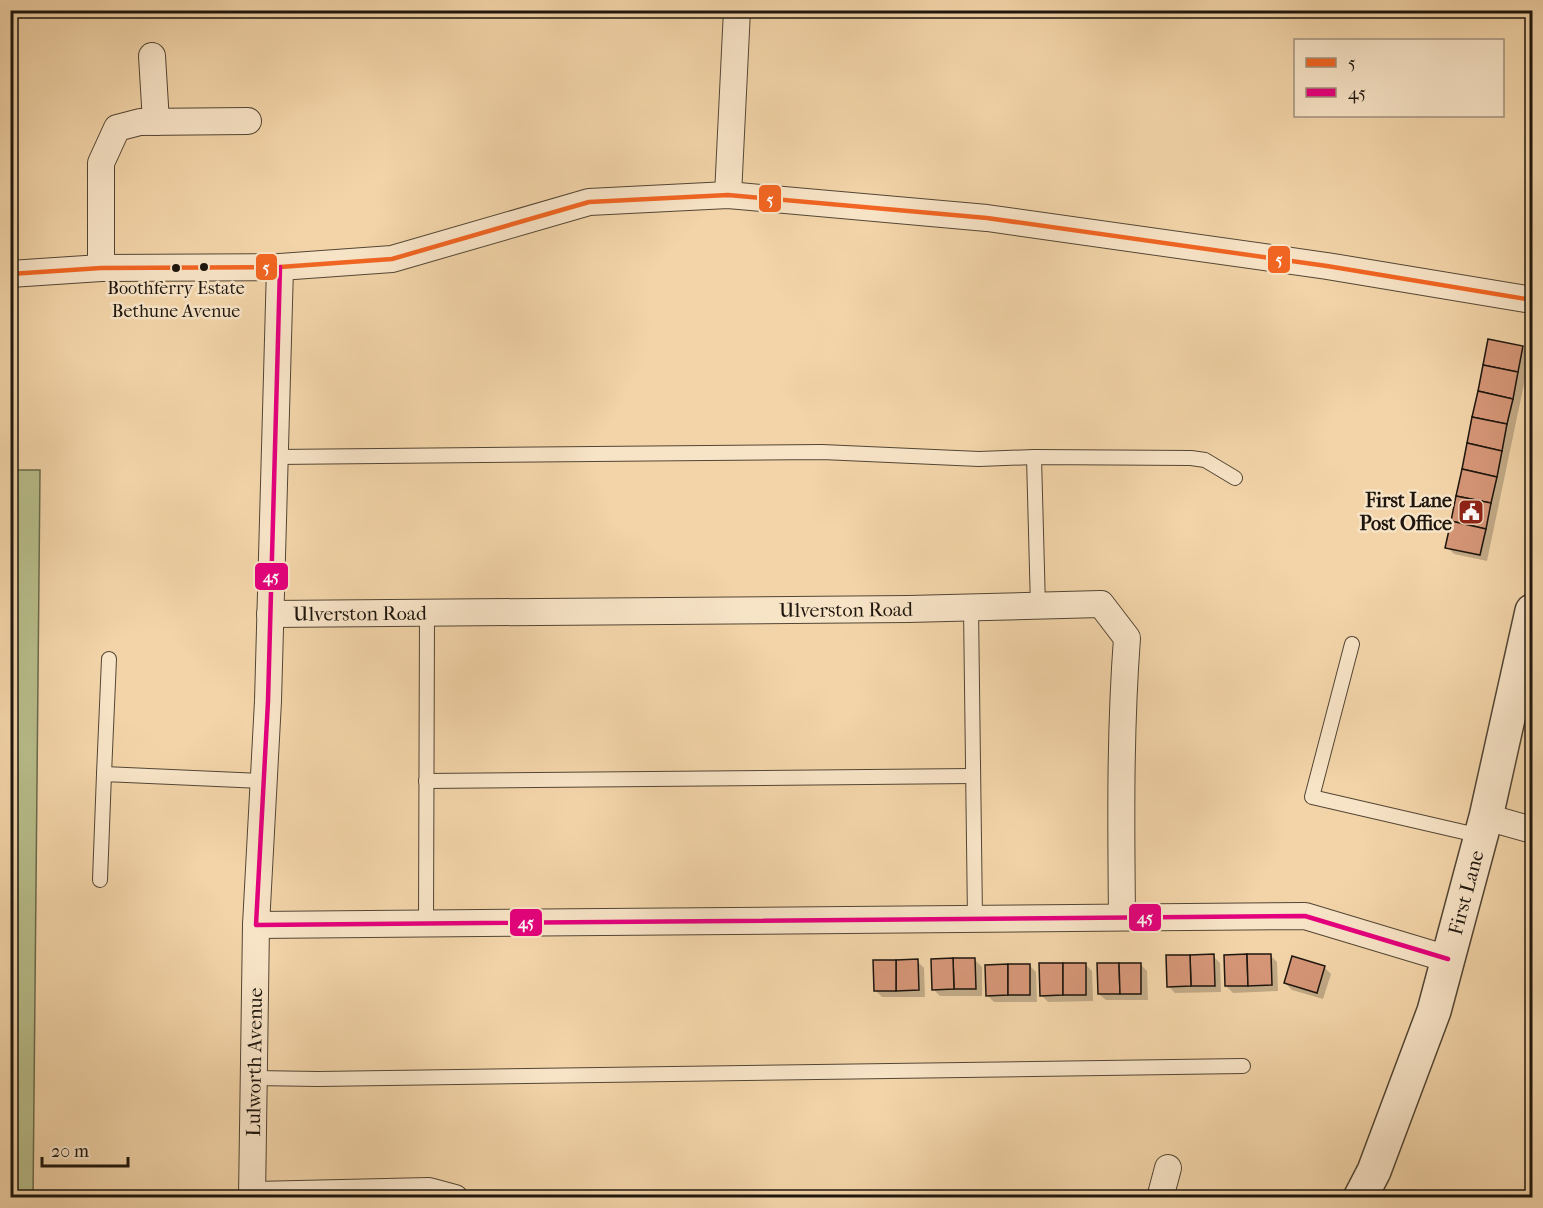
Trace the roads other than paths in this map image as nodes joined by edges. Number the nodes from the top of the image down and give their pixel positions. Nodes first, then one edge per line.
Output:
1 (737, 10) edge
2 (152, 56) dead end
3 (248, 121) dead end
4 (156, 122) junction
5 (728, 195) junction
6 (280, 267) junction
7 (101, 268) junction
8 (10, 274) edge
9 (1533, 300) edge
10 (275, 457) junction
11 (1034, 457) junction
12 (1235, 478) dead end
13 (1038, 607) junction
14 (971, 608) junction
15 (1533, 611) edge
16 (427, 613) junction
17 (270, 614) junction
18 (1352, 644) dead end
19 (109, 659) dead end
20 (104, 774) junction
21 (973, 776) junction
22 (264, 781) junction
23 (426, 781) junction
24 (1484, 826) junction
25 (1533, 830) edge
26 (100, 880) dead end
27 (1132, 917) junction
28 (975, 919) junction
29 (426, 924) junction
30 (256, 925) junction
31 (1448, 959) junction
32 (1243, 1066) dead end
33 (253, 1078) junction
34 (1168, 1168) dead end
35 (252, 1196) edge
36 (454, 1197) edge
37 (1160, 1197) edge
38 (1360, 1197) edge

1 - 5 street
2 - 4 street
3 - 4 street
4 - 7 street
5 - 6 street
5 - 9 street
6 - 7 street
6 - 10 street, Lulworth Avenue
7 - 8 street
10 - 11 lane
10 - 17 street, Lulworth Avenue
11 - 12 lane
11 - 13 lane
13 - 14 street, Ulverston Road
13 - 27 street, Ulverston Road
14 - 16 street, Ulverston Road
14 - 21 lane
15 - 24 street, First Lane
16 - 17 street, Ulverston Road
16 - 23 lane
17 - 22 street, Lulworth Avenue
18 - 24 lane
19 - 20 lane
20 - 22 lane
20 - 26 lane
21 - 23 lane
21 - 28 lane
22 - 30 street, Lulworth Avenue
23 - 29 lane
24 - 25 street
24 - 31 street, First Lane
27 - 28 street
27 - 31 street
28 - 29 street
29 - 30 street
30 - 33 street, Lulworth Avenue
31 - 38 street, First Lane
32 - 33 lane
33 - 35 street, Lulworth Avenue
34 - 37 street
35 - 36 street

